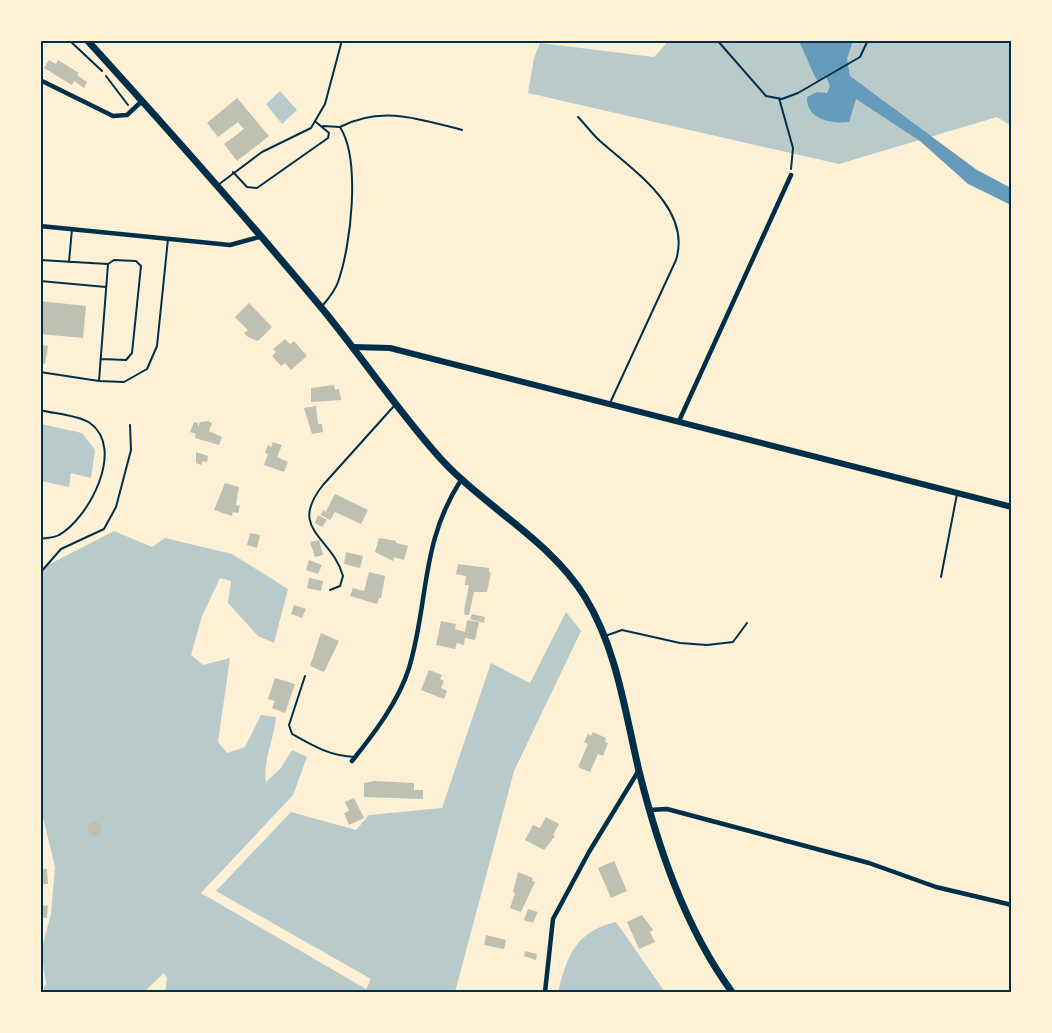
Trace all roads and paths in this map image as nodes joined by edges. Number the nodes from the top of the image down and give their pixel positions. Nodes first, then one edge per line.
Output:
1 (69, 40) edge
2 (342, 40) edge
3 (717, 40) edge
4 (868, 40) edge
5 (91, 42) edge
6 (40, 80) edge
7 (779, 98) junction
8 (142, 101) junction
9 (132, 111) junction
10 (578, 117) dead end
11 (316, 122) junction
12 (323, 126) junction
13 (340, 127) junction
14 (462, 130) dead end
15 (233, 172) junction
16 (791, 174) joint
17 (216, 187) junction
18 (40, 226) edge
19 (72, 229) junction
20 (259, 237) junction
21 (168, 240) junction
22 (40, 260) edge
23 (69, 262) junction
24 (108, 264) junction
25 (40, 281) edge
26 (106, 287) junction
27 (321, 308) junction
28 (353, 347) junction
29 (101, 359) junction
30 (40, 372) edge
31 (99, 381) junction
32 (610, 403) junction
33 (396, 404) junction
34 (40, 410) edge
35 (679, 421) junction
36 (130, 425) dead end
37 (461, 480) junction
38 (958, 492) junction
39 (1011, 507) edge
40 (40, 539) edge
41 (40, 573) edge
42 (941, 577) dead end
43 (330, 590) dead end
44 (747, 623) dead end
45 (605, 636) junction
46 (305, 676) dead end
47 (353, 759) joint
48 (639, 770) junction
49 (650, 810) junction
50 (1011, 905) edge
51 (545, 993) edge
52 (732, 993) edge

1 - 9 path
2 - 11 lane
3 - 7 path
4 - 7 path
5 - 8 main road
6 - 9 street
7 - 16 path
8 - 9 street
8 - 17 main road
10 - 32 lane
11 - 12 lane
11 - 15 lane
12 - 13 lane
12 - 15 lane
13 - 14 lane
13 - 27 lane
15 - 17 lane
16 - 35 street
17 - 20 main road
18 - 19 street
19 - 21 street
19 - 23 lane
20 - 21 street
20 - 27 main road
21 - 31 lane
22 - 23 lane
23 - 24 lane
24 - 26 lane
24 - 29 lane
25 - 26 lane
26 - 29 lane
27 - 28 main road
28 - 32 street
28 - 33 main road
29 - 31 lane
30 - 31 lane
32 - 35 street
33 - 37 main road
33 - 43 lane
34 - 40 path
35 - 38 street
36 - 41 path
37 - 45 main road
37 - 47 street
38 - 39 street
38 - 42 lane
44 - 45 lane
45 - 48 main road
46 - 47 lane
48 - 49 main road
48 - 51 street
49 - 50 street
49 - 52 main road

